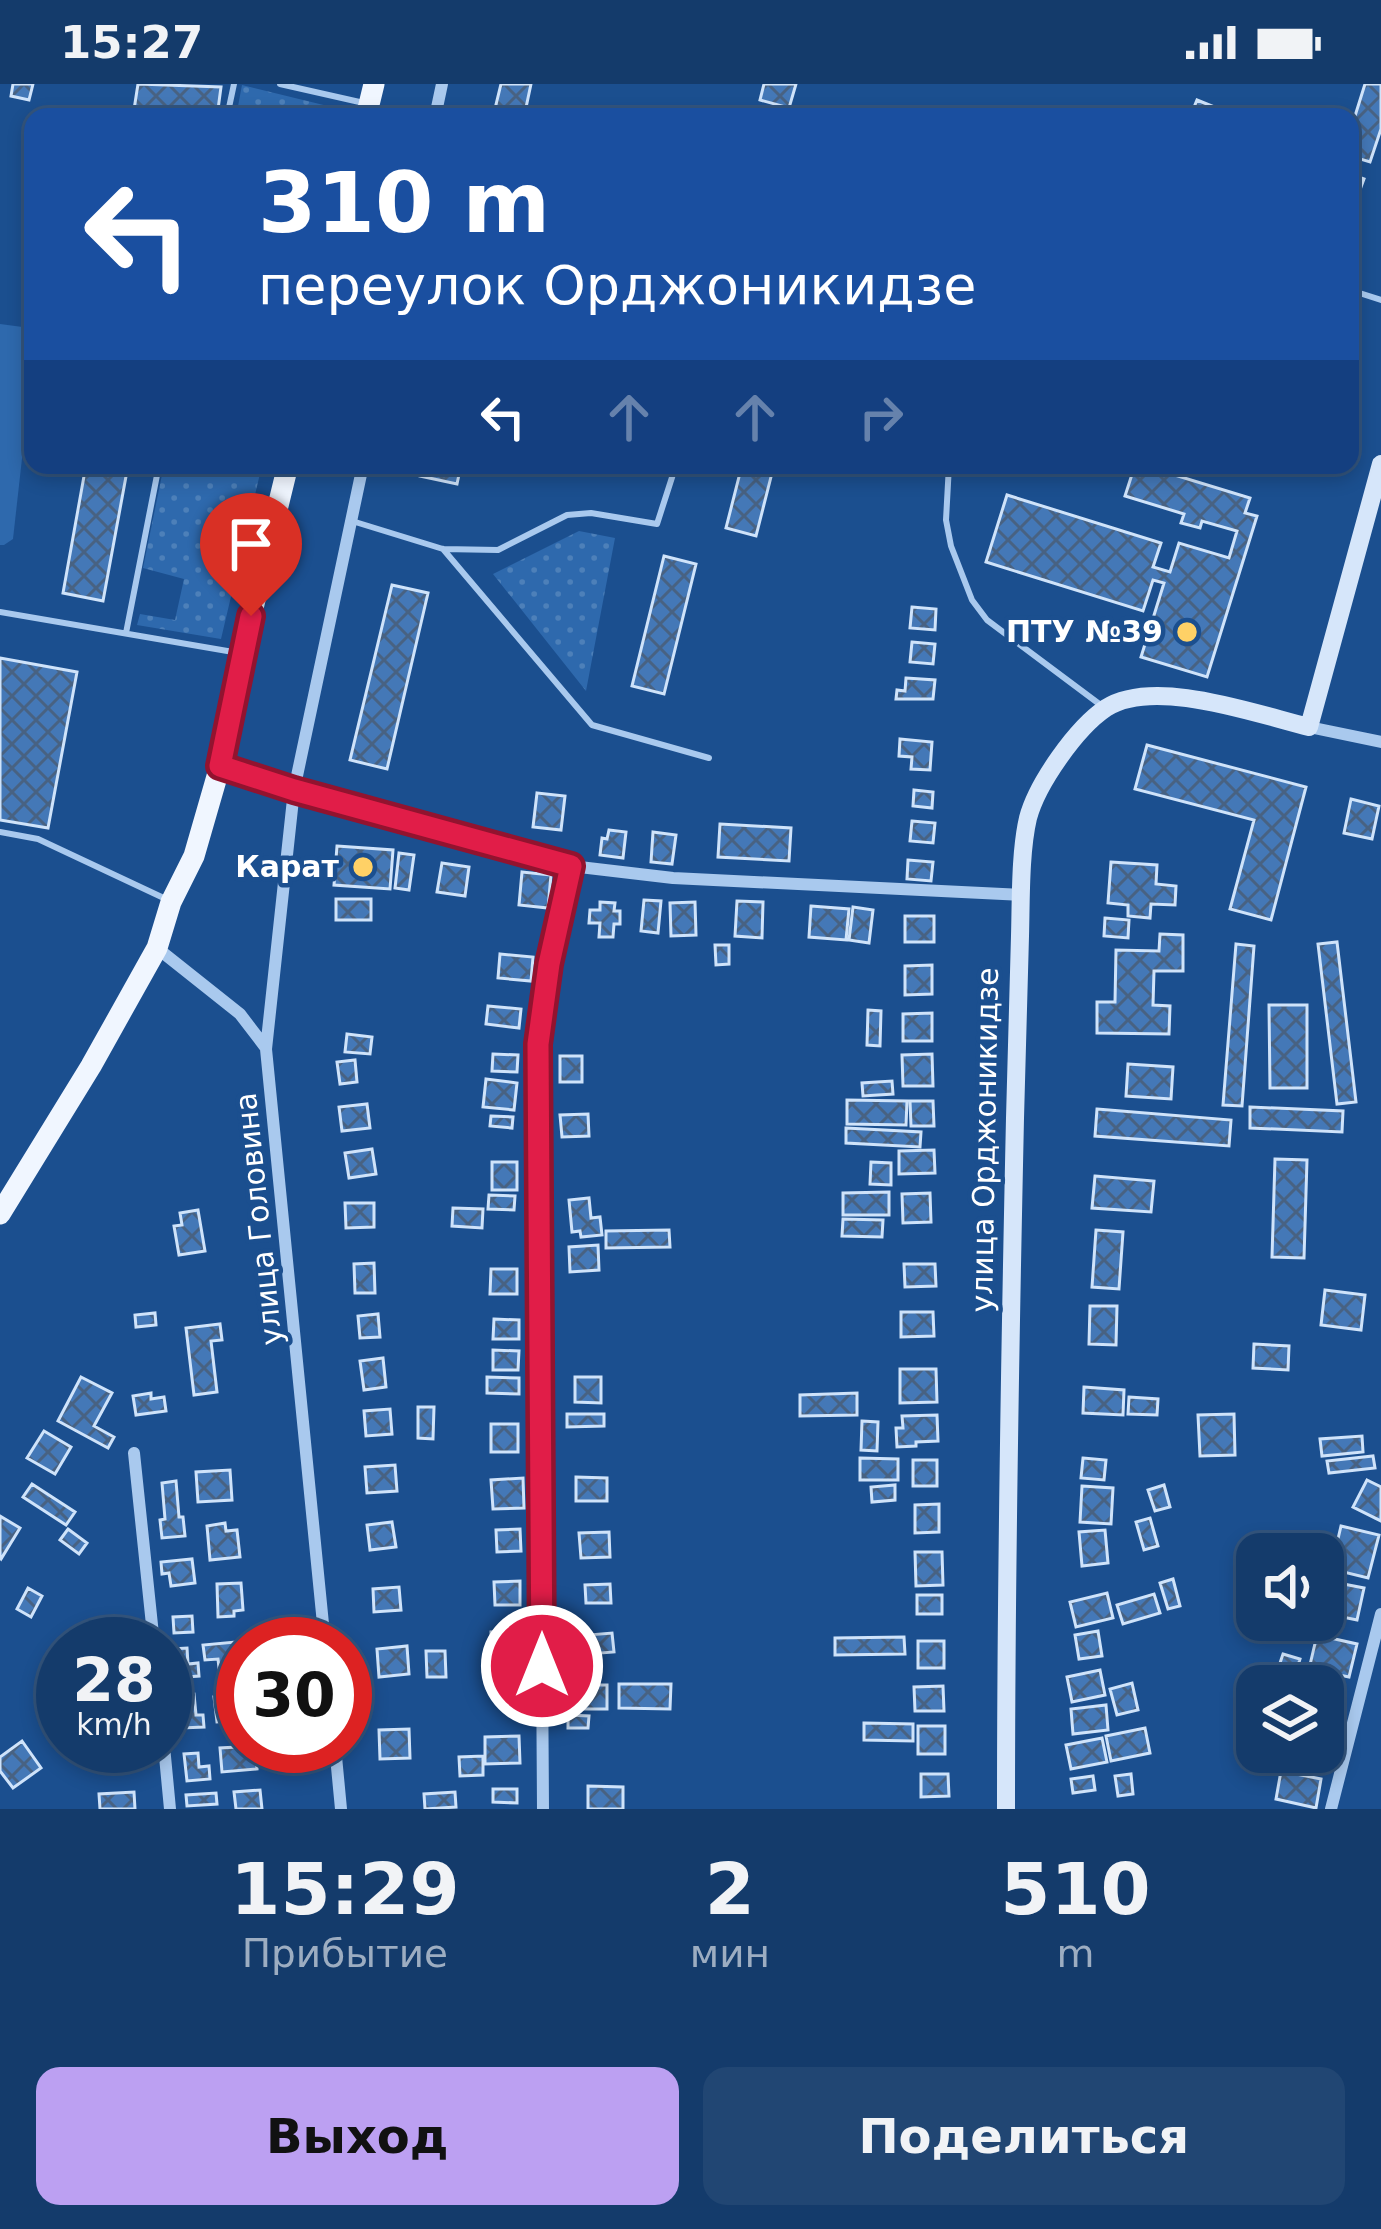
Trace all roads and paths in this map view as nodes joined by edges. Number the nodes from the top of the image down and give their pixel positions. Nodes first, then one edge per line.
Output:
1 (280, 84) edge
2 (370, 102) edge
3 (1381, 464) edge
4 (157, 474) edge
5 (286, 474) edge
6 (361, 474) edge
7 (673, 474) edge
8 (949, 474) edge
9 (352, 521) junction
10 (443, 549) junction
11 (0, 612) edge
12 (126, 633) junction
13 (242, 653) junction
14 (1106, 708) junction
15 (1309, 727) junction
16 (1381, 742) edge
17 (710, 758) dead end
18 (220, 766) junction
19 (294, 790) junction
20 (0, 832) edge
21 (571, 866) junction
22 (1021, 895) junction
23 (171, 902) junction
24 (157, 948) junction
25 (266, 1048) junction
26 (0, 1214) edge
27 (134, 1453) dead end
28 (1381, 1614) edge
29 (151, 1617) edge
30 (322, 1617) edge
31 (167, 1773) edge
32 (338, 1773) edge
33 (170, 1809) edge
34 (341, 1809) edge
35 (543, 1809) edge
36 (1006, 1809) edge
37 (1331, 1809) edge

1 - 2 lane
3 - 15 main road
4 - 12 lane
5 - 13 main road
6 - 9 street, улица Головина
7 - 10 lane
8 - 14 lane
9 - 10 lane
9 - 19 street, улица Головина
10 - 17 lane
11 - 12 lane
12 - 13 lane
13 - 18 main road
14 - 15 main road
14 - 22 main road, улица Орджоникидзе
15 - 16 street
18 - 19 street
18 - 23 main road
19 - 21 street
19 - 25 street, улица Головина
20 - 23 lane
21 - 22 street
21 - 35 street
22 - 36 main road, улица Орджоникидзе
23 - 24 main road
24 - 25 street
24 - 26 main road
25 - 30 street, улица Головина
27 - 29 street
28 - 37 street
31 - 33 street
32 - 34 street

